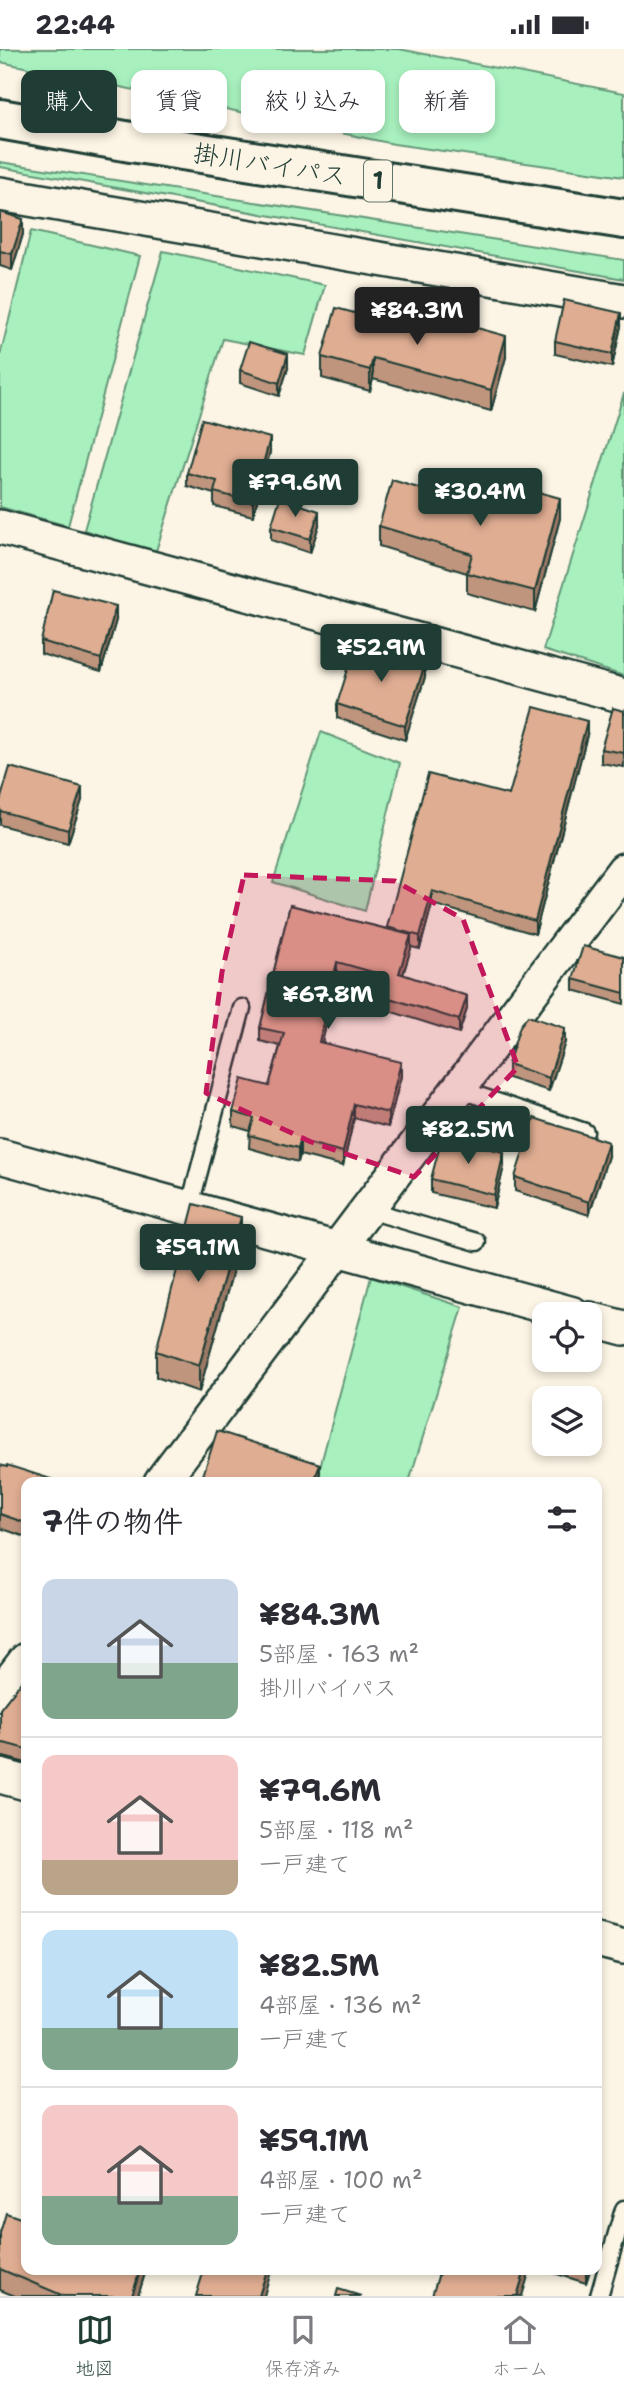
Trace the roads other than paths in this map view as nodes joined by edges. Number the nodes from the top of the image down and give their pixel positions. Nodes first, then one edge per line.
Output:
1 (0, 104) edge
2 (0, 119) edge
3 (131, 142) junction
4 (0, 194) edge
5 (624, 219) edge
6 (624, 301) edge
7 (0, 527) edge
8 (624, 697) edge
9 (624, 870) edge
10 (242, 1008) dead end
11 (458, 1089) junction
12 (585, 1132) edge
13 (0, 1156) edge
14 (375, 1199) junction
15 (189, 1209) junction
16 (477, 1242) dead end
17 (337, 1249) junction
18 (532, 1303) edge
19 (602, 1322) edge
20 (624, 1328) edge
21 (165, 1477) edge
22 (21, 1667) edge
23 (0, 1694) edge
24 (0, 1776) edge
25 (21, 1782) edge
26 (602, 1941) edge
27 (624, 1947) edge
28 (624, 2209) edge
29 (599, 2296) edge

1 - 3 highway
2 - 3 highway, 掛川バイパス / 1
3 - 5 highway, 掛川バイパス / 1
4 - 6 street
7 - 8 street
9 - 11 street
10 - 15 lane
11 - 12 lane
11 - 14 street
13 - 15 street
14 - 16 lane
14 - 17 street
15 - 17 street
17 - 18 street
17 - 21 street
19 - 20 street
22 - 23 street
24 - 25 street
26 - 27 street
28 - 29 lane

